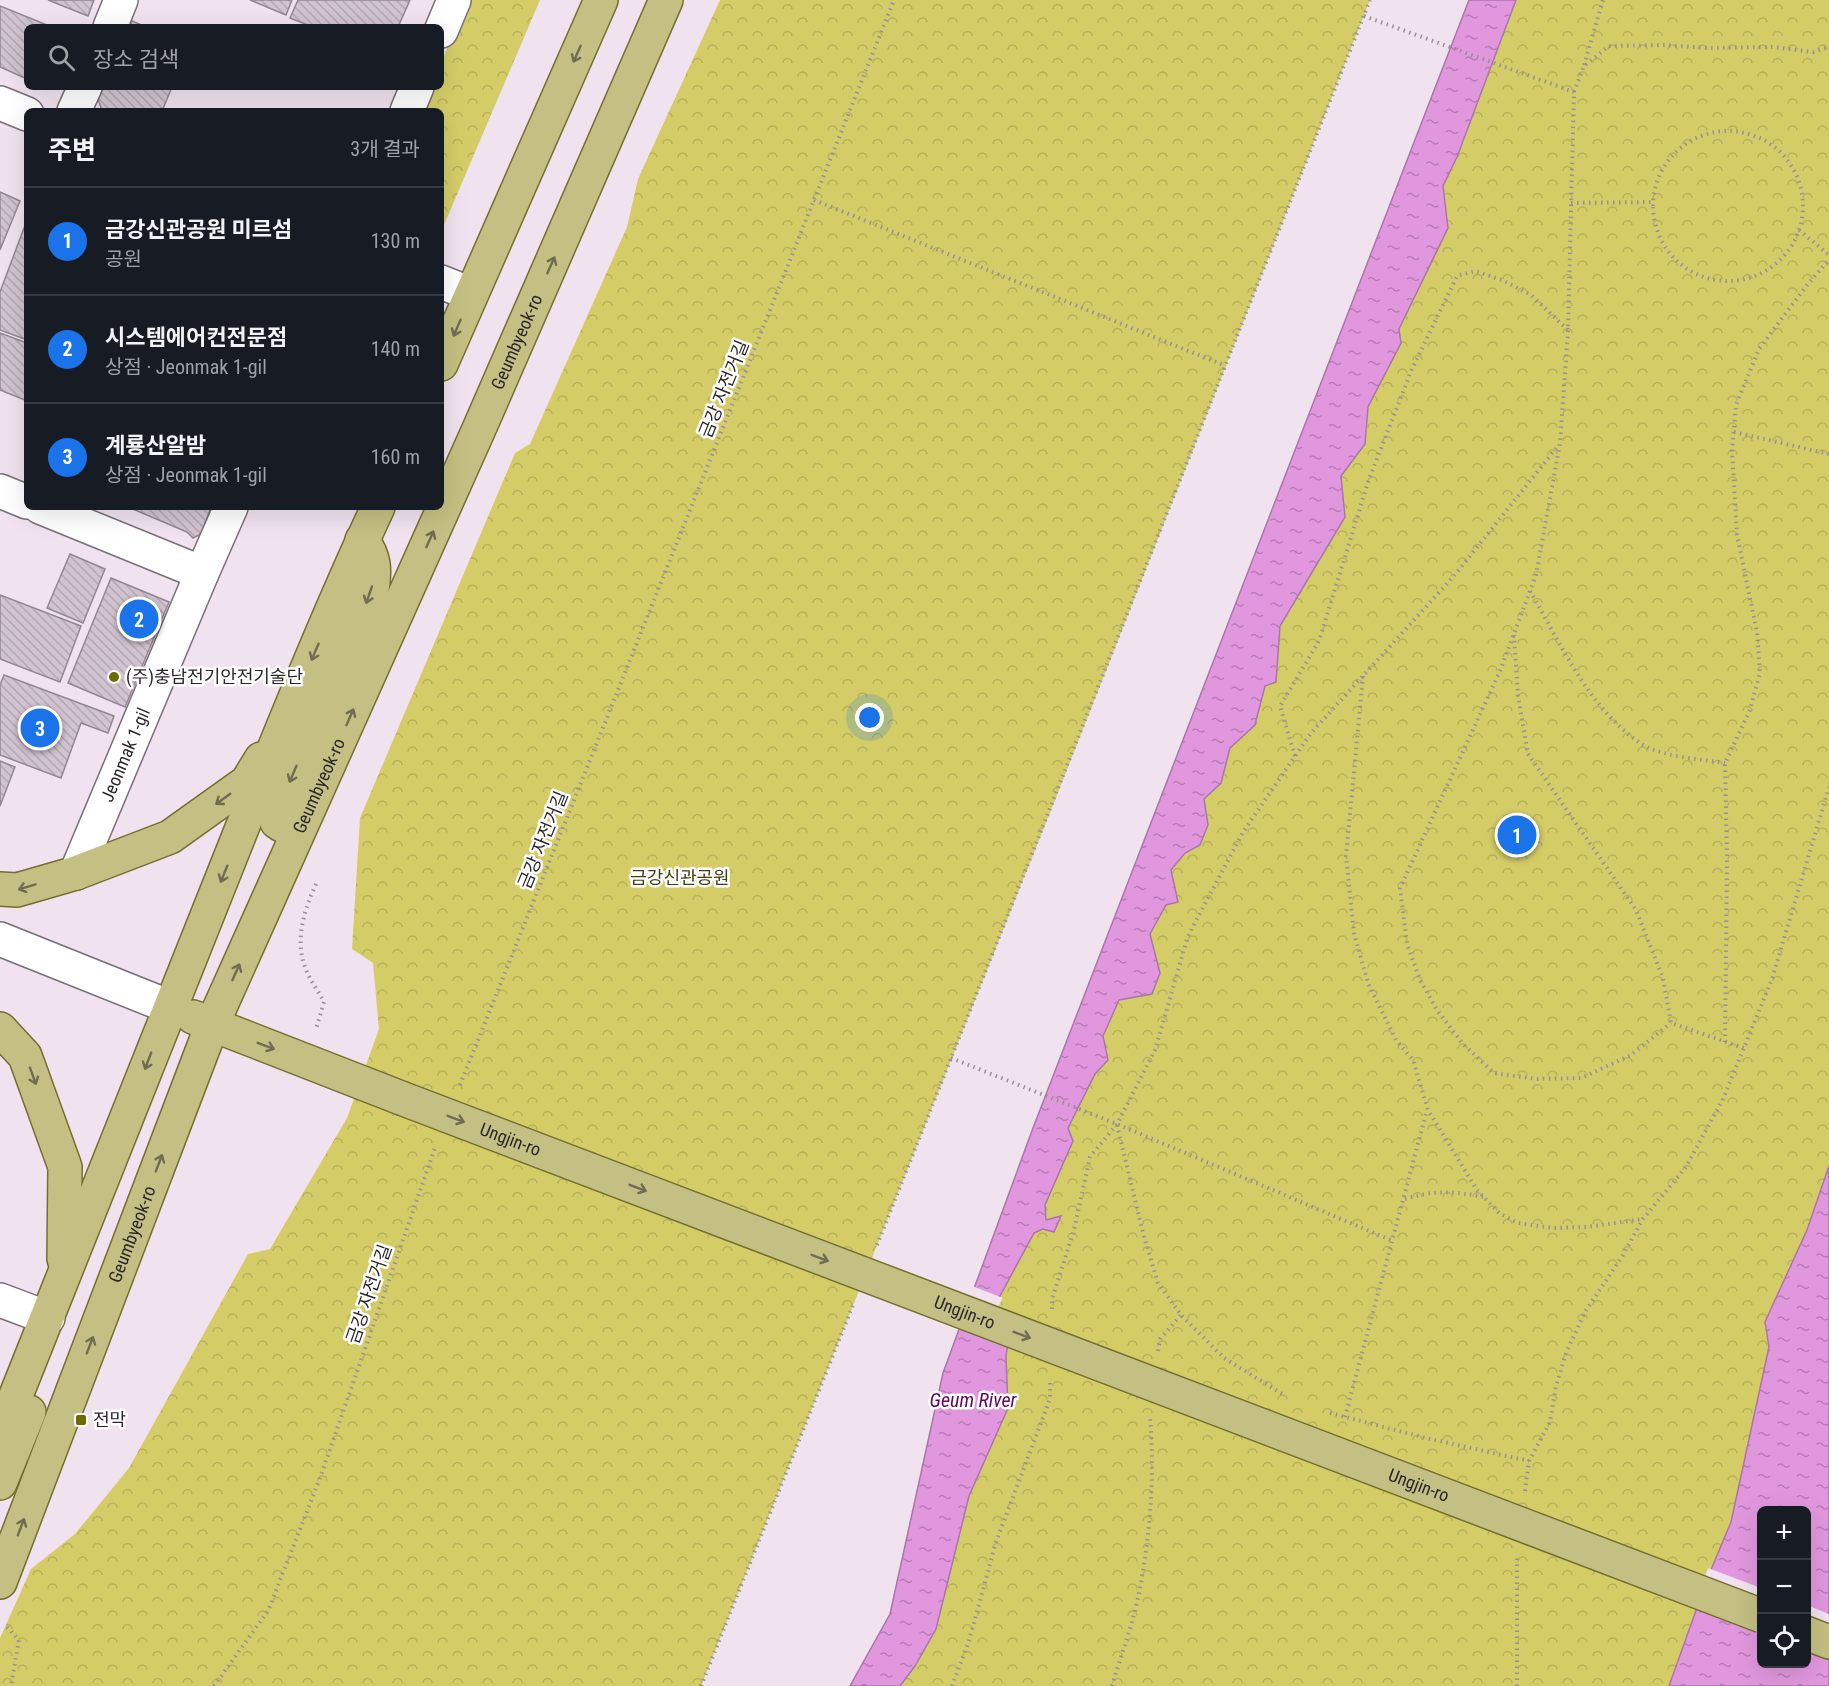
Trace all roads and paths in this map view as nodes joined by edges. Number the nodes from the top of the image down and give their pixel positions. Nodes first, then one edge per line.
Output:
1 (121, 0) edge
2 (454, 0) edge
3 (601, 0) edge
4 (666, 0) edge
5 (894, 0) edge
6 (1370, 0) edge
7 (1603, 0) edge
8 (1364, 16) junction
9 (111, 24) edge
10 (444, 24) edge
11 (1829, 47) edge
12 (1584, 66) junction
13 (83, 90) edge
14 (416, 90) edge
15 (1574, 93) junction
16 (0, 103) edge
17 (75, 108) edge
18 (408, 108) edge
19 (24, 113) edge
20 (814, 200) junction
21 (1652, 202) junction
22 (1571, 203) junction
23 (1799, 230) junction
24 (1829, 255) edge
25 (1829, 260) edge
26 (444, 283) edge
27 (471, 294) junction
28 (1568, 331) junction
29 (444, 357) edge
30 (1226, 366) junction
31 (1734, 432) junction
32 (1560, 443) junction
33 (1829, 454) edge
34 (0, 491) edge
35 (24, 501) edge
36 (444, 507) edge
37 (46, 510) edge
38 (230, 510) edge
39 (377, 510) edge
40 (443, 510) edge
41 (362, 540) junction
42 (202, 573) junction
43 (1530, 590) junction
44 (1514, 633) junction
45 (1364, 676) junction
46 (285, 722) junction
47 (1295, 757) junction
48 (1725, 763) junction
49 (1829, 787) edge
50 (305, 816) junction
51 (76, 873) junction
52 (0, 889) edge
53 (0, 939) edge
54 (170, 1007) junction
55 (1671, 1023) junction
56 (212, 1025) junction
57 (0, 1029) edge
58 (1725, 1042) junction
59 (1744, 1048) junction
60 (951, 1058) junction
61 (457, 1093) dead end
62 (1428, 1110) junction
63 (1117, 1124) junction
64 (439, 1136) dead end
65 (1484, 1197) junction
66 (1405, 1199) junction
67 (92, 1208) junction
68 (1644, 1219) junction
69 (1394, 1241) junction
70 (873, 1254) dead end
71 (64, 1280) junction
72 (855, 1298) dead end
73 (0, 1300) edge
74 (1052, 1310) dead end
75 (1181, 1315) junction
76 (48, 1318) junction
77 (1156, 1360) dead end
78 (1050, 1377) dead end
79 (1289, 1398) dead end
80 (1326, 1412) dead end
81 (1150, 1413) dead end
82 (1344, 1417) junction
83 (0, 1435) edge
84 (1529, 1461) junction
85 (0, 1483) edge
86 (1524, 1497) dead end
87 (1517, 1556) dead end
88 (0, 1582) edge
89 (1757, 1614) edge
90 (7, 1627) dead end
91 (1811, 1635) edge
92 (1829, 1642) edge
93 (10, 1686) edge
94 (214, 1686) edge
95 (701, 1686) edge
96 (952, 1686) edge
97 (1112, 1686) edge
98 (1517, 1686) edge

1 - 9 street
2 - 10 street
3 -> 27 main road
36 -> 4 main road, Geumbyeok-ro
5 - 20 path, 금강 자전거길
6 - 8 path
7 - 12 path
8 - 15 path
8 - 30 path
11 - 12 path
12 - 15 path
13 - 17 street
14 - 18 street
15 - 22 path
16 - 19 street
20 - 30 path
20 - 61 path, 금강 자전거길
21 - 22 path
21 - 23 path
21 - 23 path
22 - 28 path
23 - 24 path
25 - 31 path
26 - 27 street
27 -> 29 main road
28 - 32 path
28 - 47 path
30 - 60 path
31 - 33 path
31 - 48 path
32 - 43 path
32 - 45 path
34 - 35 street
37 - 42 street
38 - 42 street, Jeonmak 1-gil
39 - 41 main road
50 -> 40 main road, Geumbyeok-ro
41 -> 46 main road
41 -> 50 main road
42 - 51 street, Jeonmak 1-gil
43 - 44 path
43 - 48 path
44 - 55 path
44 - 55 path
45 - 47 path
45 - 62 path
46 -> 51 main road
46 -> 54 main road
47 - 63 path
48 - 58 path
49 - 59 path
56 -> 50 main road, Geumbyeok-ro
51 -> 52 main road
53 - 54 street
54 - 56 main road, Ungjin-ro
54 -> 67 main road
55 - 58 path
88 -> 56 main road, Geumbyeok-ro
56 -> 89 main road, Ungjin-ro, bridge
57 -> 71 main road
58 - 59 path
59 - 68 path
60 - 63 path
60 - 70 path
62 - 65 path
62 - 66 path
63 - 69 path
63 - 74 path
63 - 75 path
64 - 94 path, 금강 자전거길
65 - 66 path
65 - 68 path
66 - 69 path
67 - 71 main road
67 - 85 main road
68 - 84 path
69 - 82 path
71 - 76 main road
72 - 95 path
73 - 76 street
75 - 77 path
75 - 79 path
76 - 83 main road
78 - 96 path
80 - 82 path
81 - 97 path
82 - 84 path
84 - 86 path
87 - 98 path
90 - 93 path
91 - 92 main road

